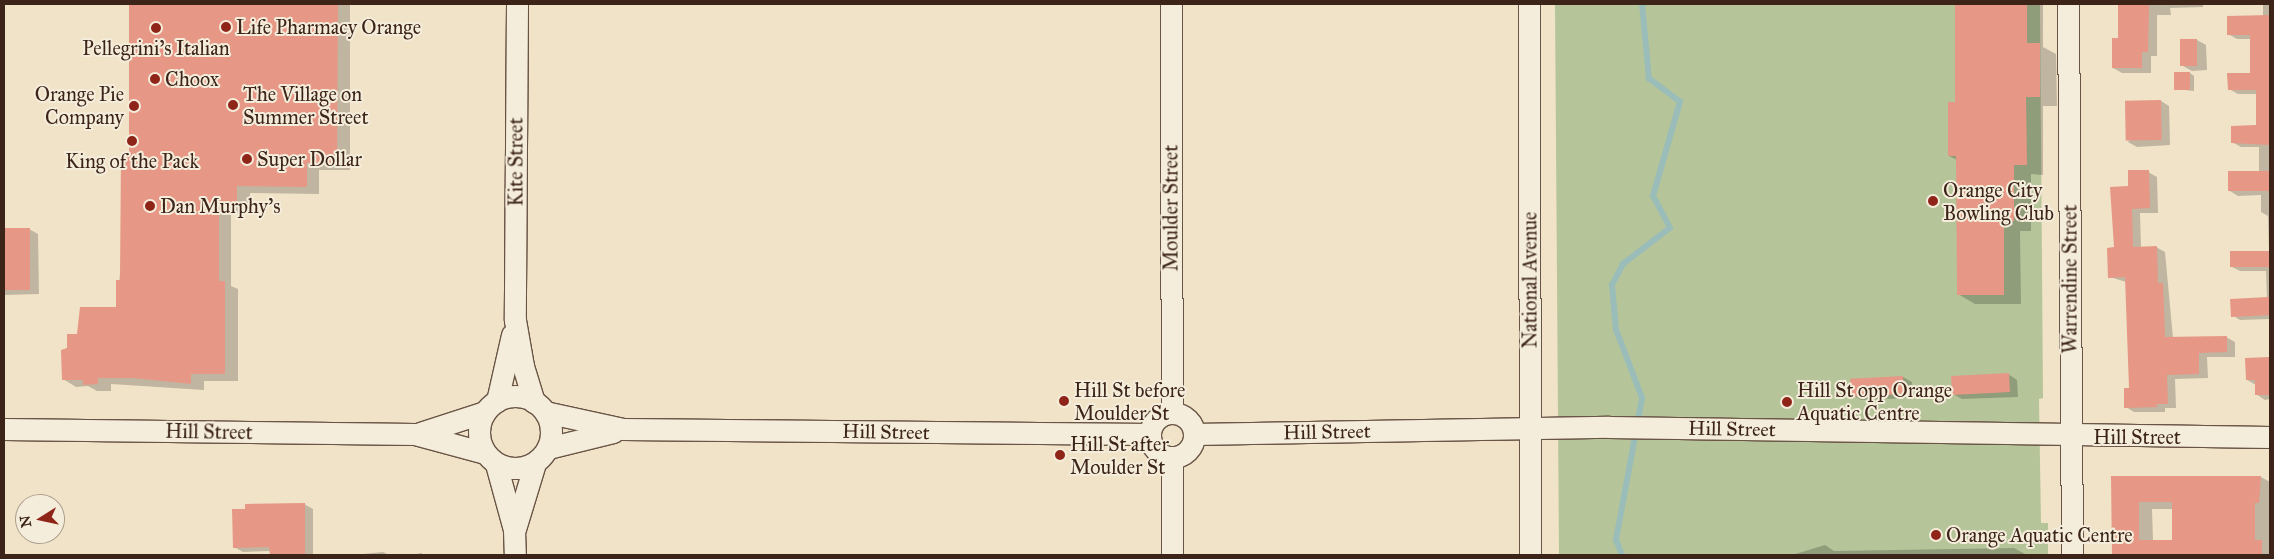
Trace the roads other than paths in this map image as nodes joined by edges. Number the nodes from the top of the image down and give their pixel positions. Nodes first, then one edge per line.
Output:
1 (517, 4) edge
2 (1171, 4) edge
3 (1529, 4) edge
4 (2068, 4) edge
5 (515, 320) junction
6 (491, 406) junction
7 (539, 407) junction
8 (1172, 413) junction
9 (1530, 428) junction
10 (4, 429) edge
11 (623, 430) junction
12 (415, 434) junction
13 (1150, 434) junction
14 (1194, 434) junction
15 (2071, 436) junction
16 (2270, 437) edge
17 (541, 455) junction
18 (491, 458) junction
19 (1172, 458) junction
20 (514, 530) junction
21 (514, 555) edge
22 (1172, 555) edge
23 (1530, 555) edge
24 (2072, 555) edge

1 - 5 street, Kite Street
2 - 8 street, Moulder Street
3 - 9 street, National Avenue
4 - 15 street, Warrendine Street
5 - 6 street, Kite Street
5 - 7 street, Kite Street
6 - 7 street
6 - 12 street, Hill Street
6 - 18 street
7 - 11 street, Hill Street
7 - 17 street
8 - 13 street
8 - 14 street
9 - 14 street, Hill Street
9 - 15 street, Hill Street
9 - 23 street, National Avenue
10 - 12 street, Hill Street
11 - 13 street, Hill Street
11 - 17 street, Hill Street
12 - 18 street, Hill Street
13 - 19 street
14 - 19 street
15 - 16 street, Hill Street
15 - 24 street, Warrendine Street
17 - 18 street
17 - 20 street
18 - 20 street
19 - 22 street
20 - 21 street

